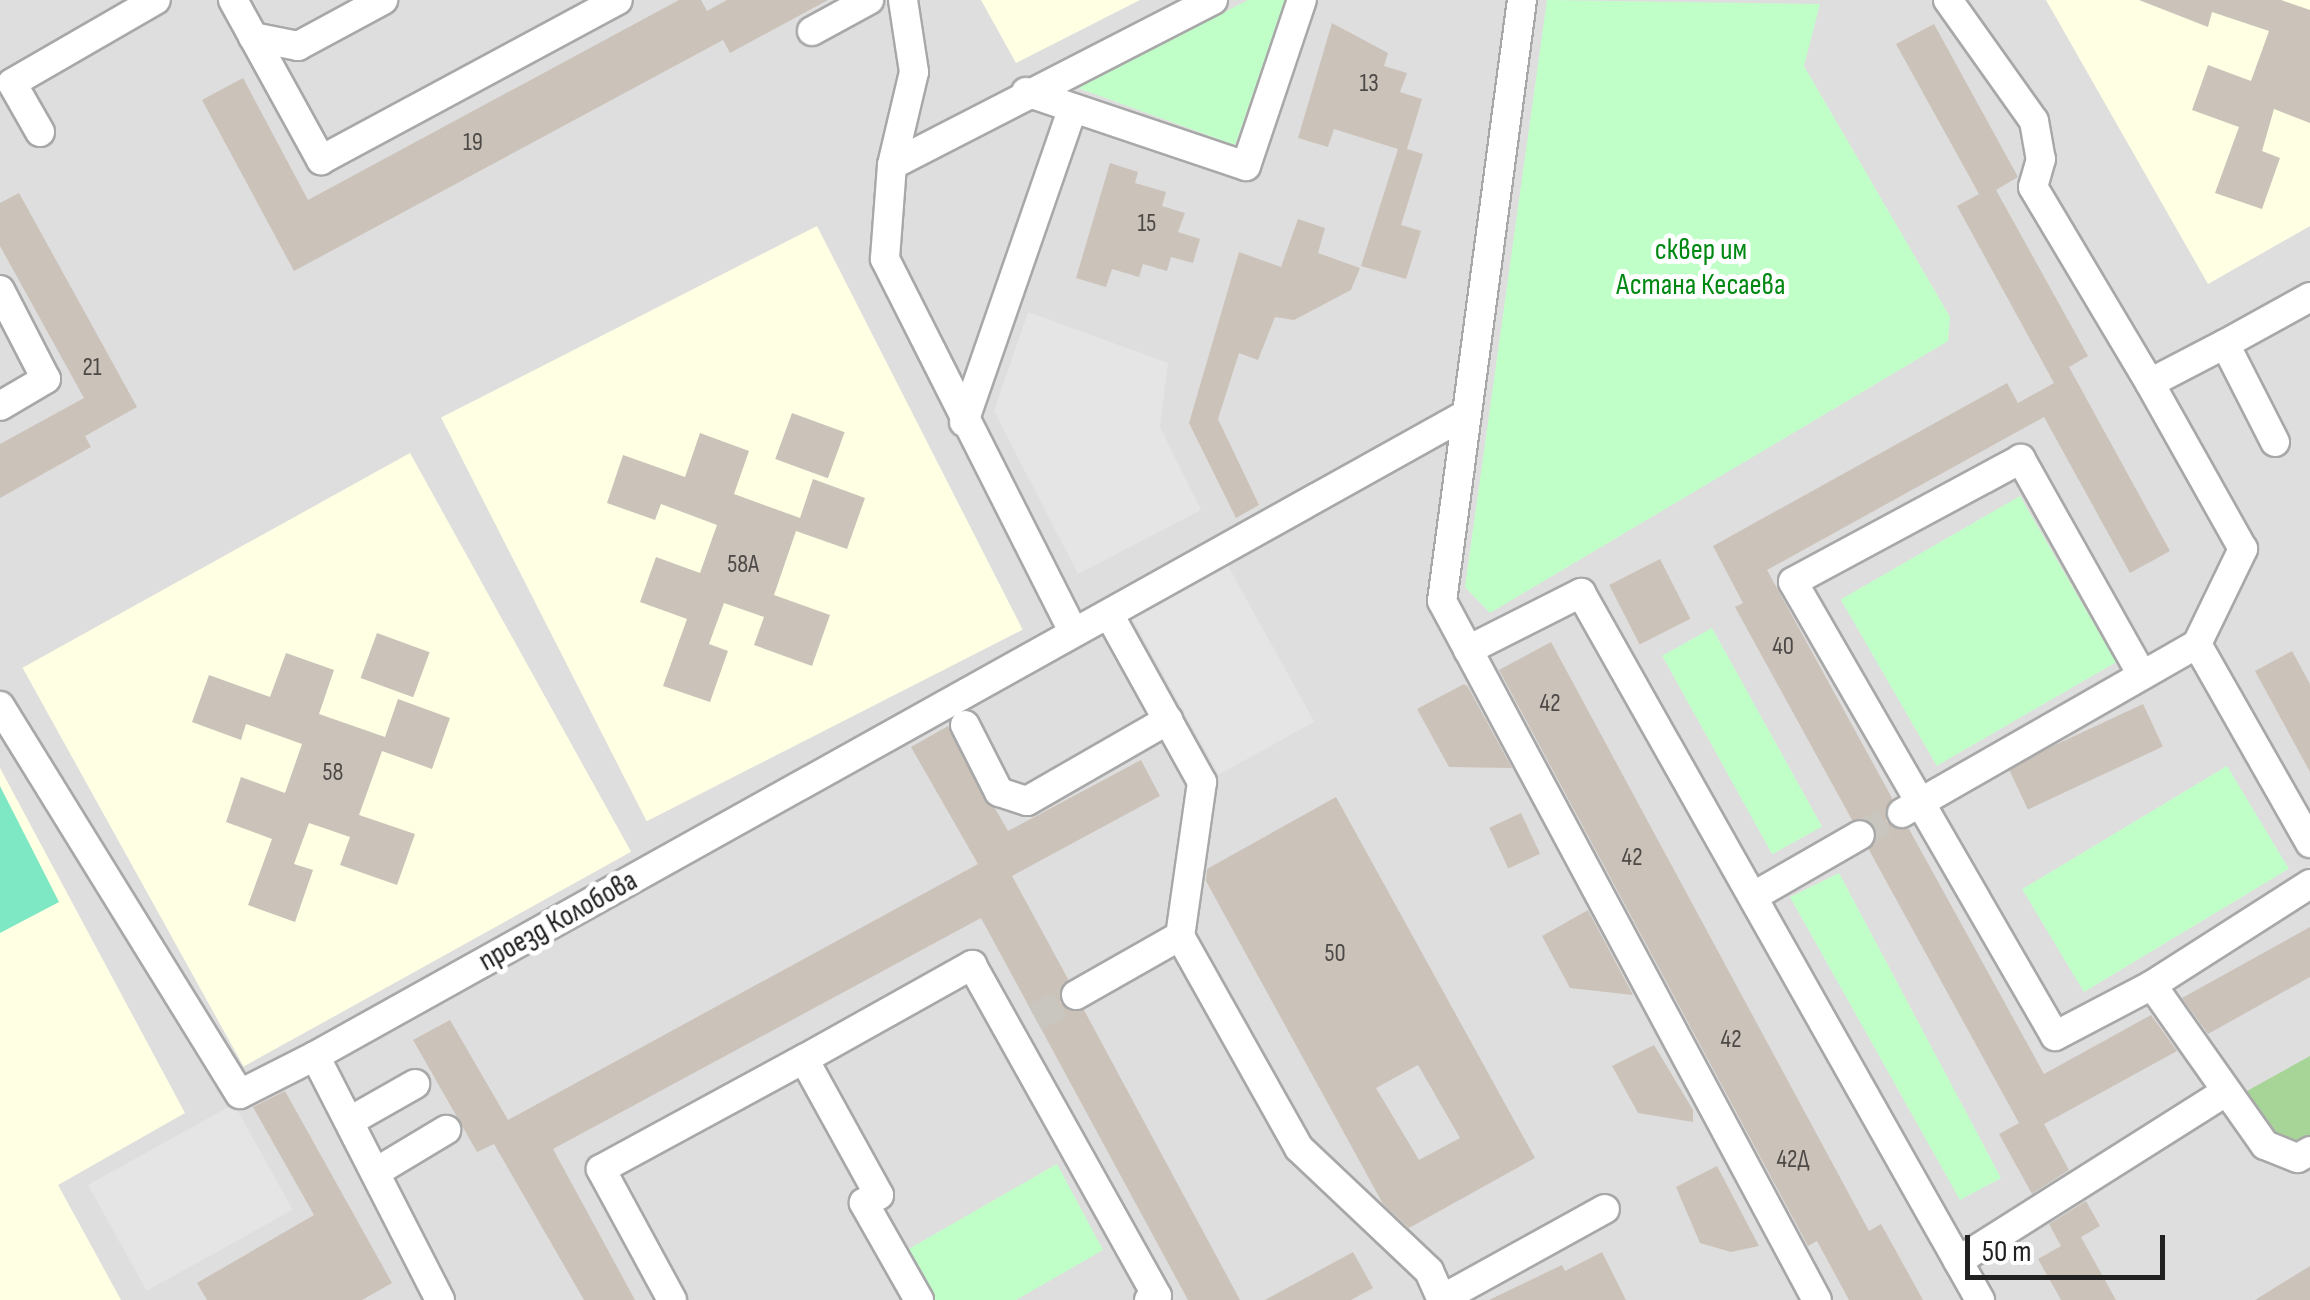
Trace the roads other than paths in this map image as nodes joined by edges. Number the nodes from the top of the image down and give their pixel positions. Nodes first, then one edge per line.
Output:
1 (156, 0) edge
2 (234, 0) edge
3 (382, 0) edge
4 (618, 0) edge
5 (869, 0) edge
6 (903, 0) edge
7 (1213, 0) edge
8 (1302, 0) edge
9 (1522, 0) edge
10 (1948, 0) edge
11 (812, 32) dead end
12 (254, 37) junction
13 (6, 87) edge
14 (1026, 92) junction
15 (1073, 108) junction
16 (40, 132) dead end
17 (892, 164) junction
18 (0, 290) edge
19 (2310, 297) edge
20 (2225, 344) junction
21 (2150, 383) junction
22 (0, 406) edge
23 (1461, 417) junction
24 (964, 422) junction
25 (2275, 442) dead end
26 (1110, 616) junction
27 (1071, 628) junction
28 (2197, 644) junction
29 (1468, 650) junction
30 (2142, 675) junction
31 (0, 706) edge
32 (1168, 720) junction
33 (964, 725) dead end
34 (1908, 809) junction
35 (1860, 836) tunnel mouth
36 (2310, 843) edge
37 (2310, 884) edge
38 (1754, 896) junction
39 (1180, 936) junction
40 (2152, 985) junction
41 (1076, 995) tunnel mouth
42 (1035, 1018) tunnel mouth
43 (1009, 1032) junction
44 (315, 1056) junction
45 (804, 1060) junction
46 (415, 1084) dead end
47 (2222, 1094) junction
48 (350, 1121) junction
49 (446, 1130) dead end
50 (2310, 1151) edge
51 (376, 1172) junction
52 (1604, 1209) dead end
53 (1958, 1261) junction
54 (443, 1299) edge
55 (1442, 1299) edge
56 (672, 1300) edge
57 (919, 1300) edge
58 (1150, 1300) edge
59 (1817, 1300) edge
60 (1980, 1300) edge

1 - 13 street
2 - 12 street
3 - 12 street
4 - 12 street
5 - 11 street
6 - 17 street
7 - 14 street
8 - 15 street
9 - 23 street
10 - 21 street
13 - 16 street
14 - 15 street
14 - 17 street
15 - 24 street
17 - 24 street
18 - 22 street
19 - 20 street
20 - 21 street
20 - 25 street
21 - 28 street
23 - 26 street, проезд Колобова
23 - 29 street
24 - 27 street
26 - 27 street, проезд Колобова
26 - 32 street
27 - 44 street, проезд Колобова
28 - 30 street
28 - 36 street
29 - 38 street
29 - 59 street
30 - 34 street
30 - 34 street
31 - 44 street, проезд Колобова
32 - 33 street
32 - 39 street
34 - 40 street
35 - 38 street
37 - 40 street
38 - 53 street
39 - 41 street
39 - 55 street
40 - 47 street
42 - 43 street
43 - 45 street
43 - 58 street
44 - 48 street
45 - 56 street
45 - 57 street
46 - 48 street
47 - 50 street
47 - 53 street
48 - 51 street
49 - 51 street
51 - 54 street
52 - 55 street
53 - 60 street

